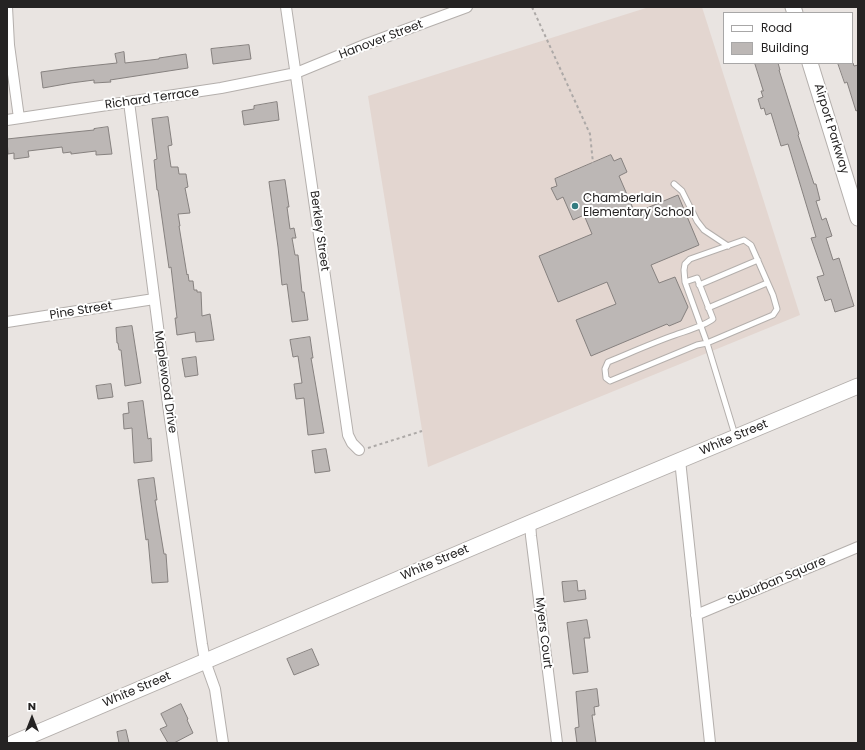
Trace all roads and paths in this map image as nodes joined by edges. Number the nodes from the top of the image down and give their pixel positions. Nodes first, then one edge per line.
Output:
1 (7, 7) edge
2 (286, 7) edge
3 (467, 7) edge
4 (532, 7) edge
5 (810, 64) edge
6 (296, 73) junction
7 (128, 102) junction
8 (19, 118) junction
9 (7, 120) edge
10 (593, 163) dead end
11 (674, 184) dead end
12 (858, 218) edge
13 (728, 246) junction
14 (758, 260) junction
15 (685, 282) junction
16 (768, 283) junction
17 (699, 285) junction
18 (154, 299) junction
19 (708, 308) junction
20 (7, 322) edge
21 (700, 326) junction
22 (706, 344) junction
23 (858, 386) edge
24 (422, 431) dead end
25 (736, 437) junction
26 (359, 450) joint
27 (680, 460) junction
28 (530, 523) junction
29 (858, 547) edge
30 (696, 615) junction
31 (205, 661) junction
32 (14, 743) edge
33 (224, 743) edge
34 (557, 743) edge
35 (710, 743) edge

1 - 8 street
2 - 6 street, Berkley Street
3 - 6 street, Hanover Street
4 - 10 path
5 - 12 street, Airport Parkway
6 - 7 street, Richard Terrace
6 - 26 street, Berkley Street
7 - 8 street, Richard Terrace
7 - 18 street, Maplewood Drive
8 - 9 street, Richard Terrace
11 - 13 lane
13 - 14 lane
13 - 15 lane
14 - 16 lane
14 - 17 lane
15 - 17 lane
15 - 21 lane
16 - 19 lane
16 - 22 lane
17 - 19 lane
18 - 20 street, Pine Street
18 - 31 street, Maplewood Drive
19 - 21 lane
21 - 22 lane
21 - 22 lane
22 - 25 lane
23 - 25 street, White Street
24 - 26 path
25 - 27 street, White Street
27 - 28 street, White Street
27 - 30 street
28 - 31 street, White Street
28 - 34 street, Myers Court
29 - 30 street, Suburban Square
30 - 35 street
31 - 32 street, White Street
31 - 33 street, Maplewood Drive

